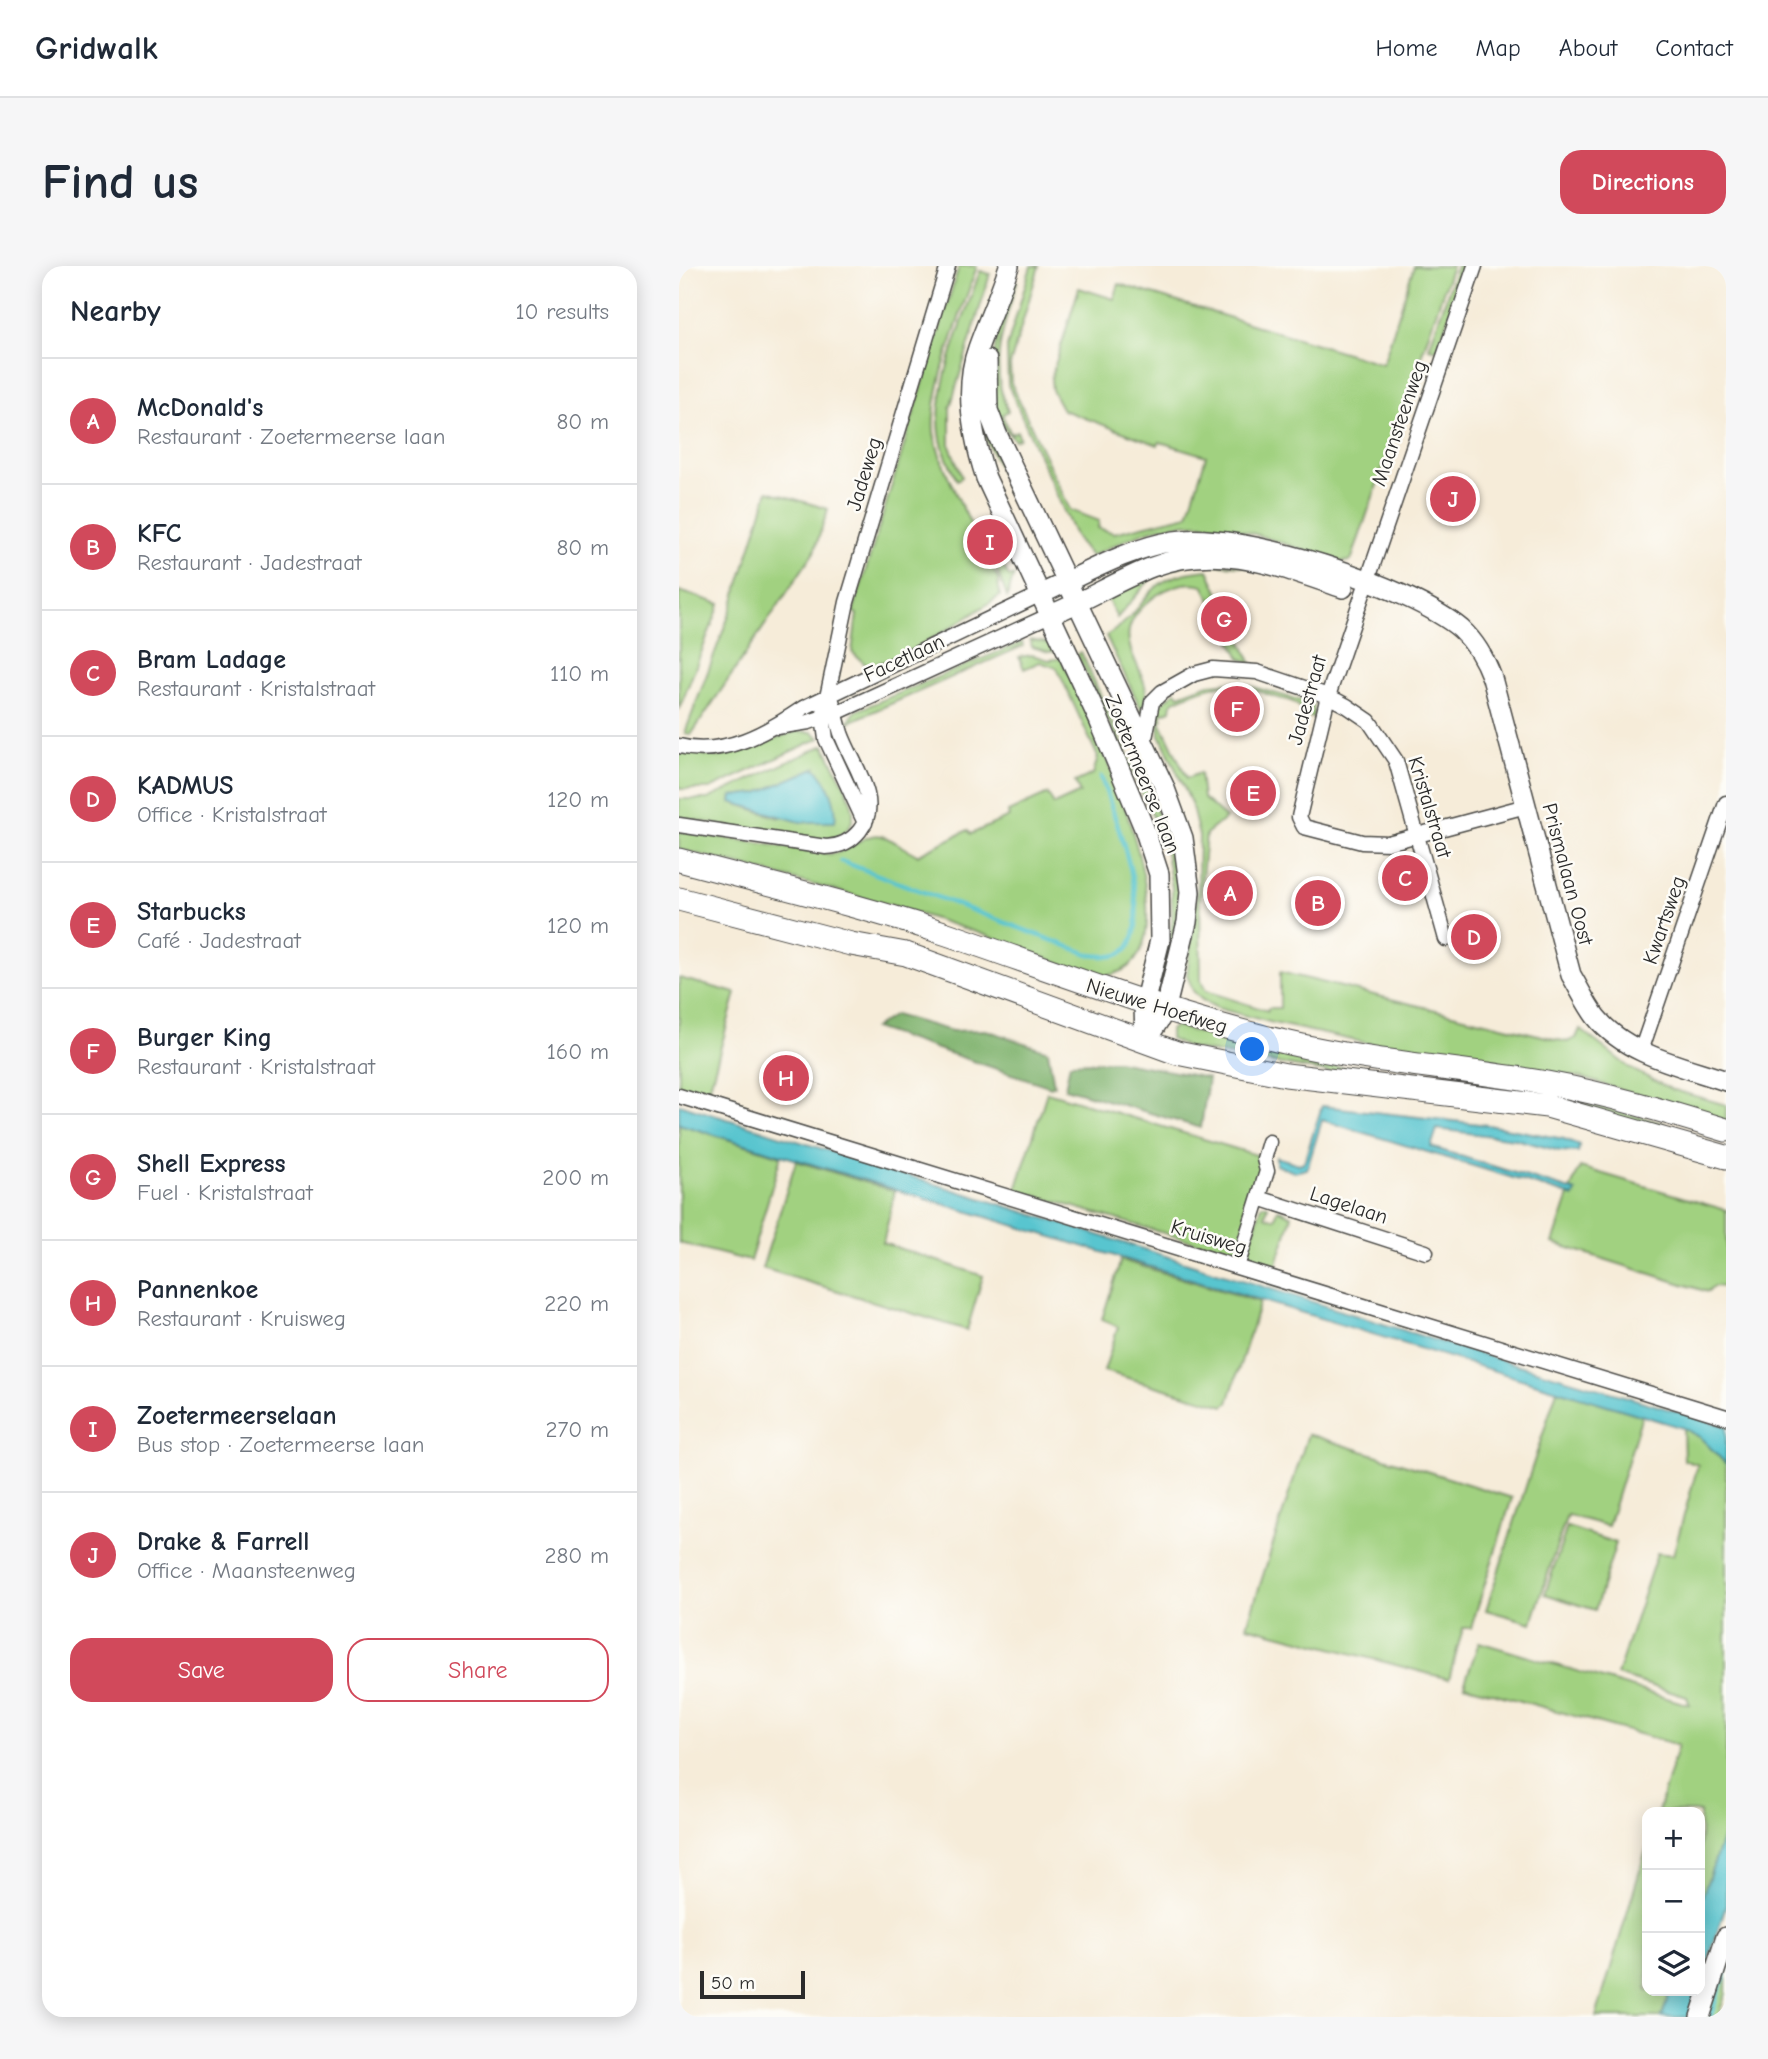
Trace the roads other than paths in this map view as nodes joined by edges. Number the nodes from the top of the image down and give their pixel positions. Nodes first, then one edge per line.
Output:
1 (949, 266) edge
2 (1009, 266) edge
3 (1475, 266) edge
4 (994, 314) junction
5 (1067, 583) junction
6 (1366, 588) junction
7 (1041, 594) junction
8 (1078, 604) junction
9 (1050, 615) junction
10 (830, 695) junction
11 (1328, 696) junction
12 (830, 715) junction
13 (773, 728) junction
14 (1143, 745) junction
15 (679, 746) edge
16 (1726, 803) edge
17 (1526, 806) junction
18 (679, 825) edge
19 (1417, 834) junction
20 (679, 860) edge
21 (679, 899) edge
22 (1446, 939) dead end
23 (1154, 1008) junction
24 (1145, 1042) junction
25 (1641, 1051) junction
26 (1726, 1081) edge
27 (679, 1096) edge
28 (1726, 1130) edge
29 (1269, 1142) dead end
30 (1726, 1157) edge
31 (1259, 1198) junction
32 (1426, 1252) dead end
33 (1237, 1267) junction
34 (1725, 1416) edge
35 (1726, 1937) edge
36 (1700, 2017) edge

1 - 10 street, Jadeweg
2 - 4 street, Zoetermeerse laan
3 - 6 street, Maansteenweg
4 - 5 street, Zoetermeerse laan
4 - 7 street, Zoetermeerse laan
5 - 6 street, Prismalaan Oost
5 - 7 street, Prismalaan Oost
5 - 8 street, Zoetermeerse laan
6 - 8 street, Prismalaan Oost
6 - 11 street, Jadestraat
6 - 17 street, Prismalaan Oost
7 - 9 street, Zoetermeerse laan
7 - 10 street, Facetlaan
8 - 9 street, Prismalaan Oost
8 - 14 street, Zoetermeerse laan
9 - 12 street, Facetlaan
9 - 23 street, Zoetermeerse laan
10 - 12 street, Jadeweg
10 - 13 street, Facetlaan
11 - 14 street, Kristalstraat
11 - 19 street, Kristalstraat
11 - 19 street, Jadestraat
12 - 13 street, Facetlaan
12 - 18 street, Jadeweg
13 - 15 street, Facetlaan
14 - 23 street, Zoetermeerse laan
16 - 25 street, Kwartsweg
17 - 19 street
17 - 25 street, Prismalaan Oost
19 - 22 street, Kristalstraat
20 - 23 main road, Nieuwe Hoefweg
21 - 24 main road, Nieuwe Hoefweg
23 - 24 street, Zoetermeerse laan
23 - 28 main road, Nieuwe Hoefweg
24 - 30 main road, Nieuwe Hoefweg
25 - 26 street, Prismalaan Oost
27 - 33 street, Kruisweg
29 - 31 street
31 - 32 street, Lagelaan
31 - 33 street
33 - 34 street, Kruisweg
35 - 36 street

